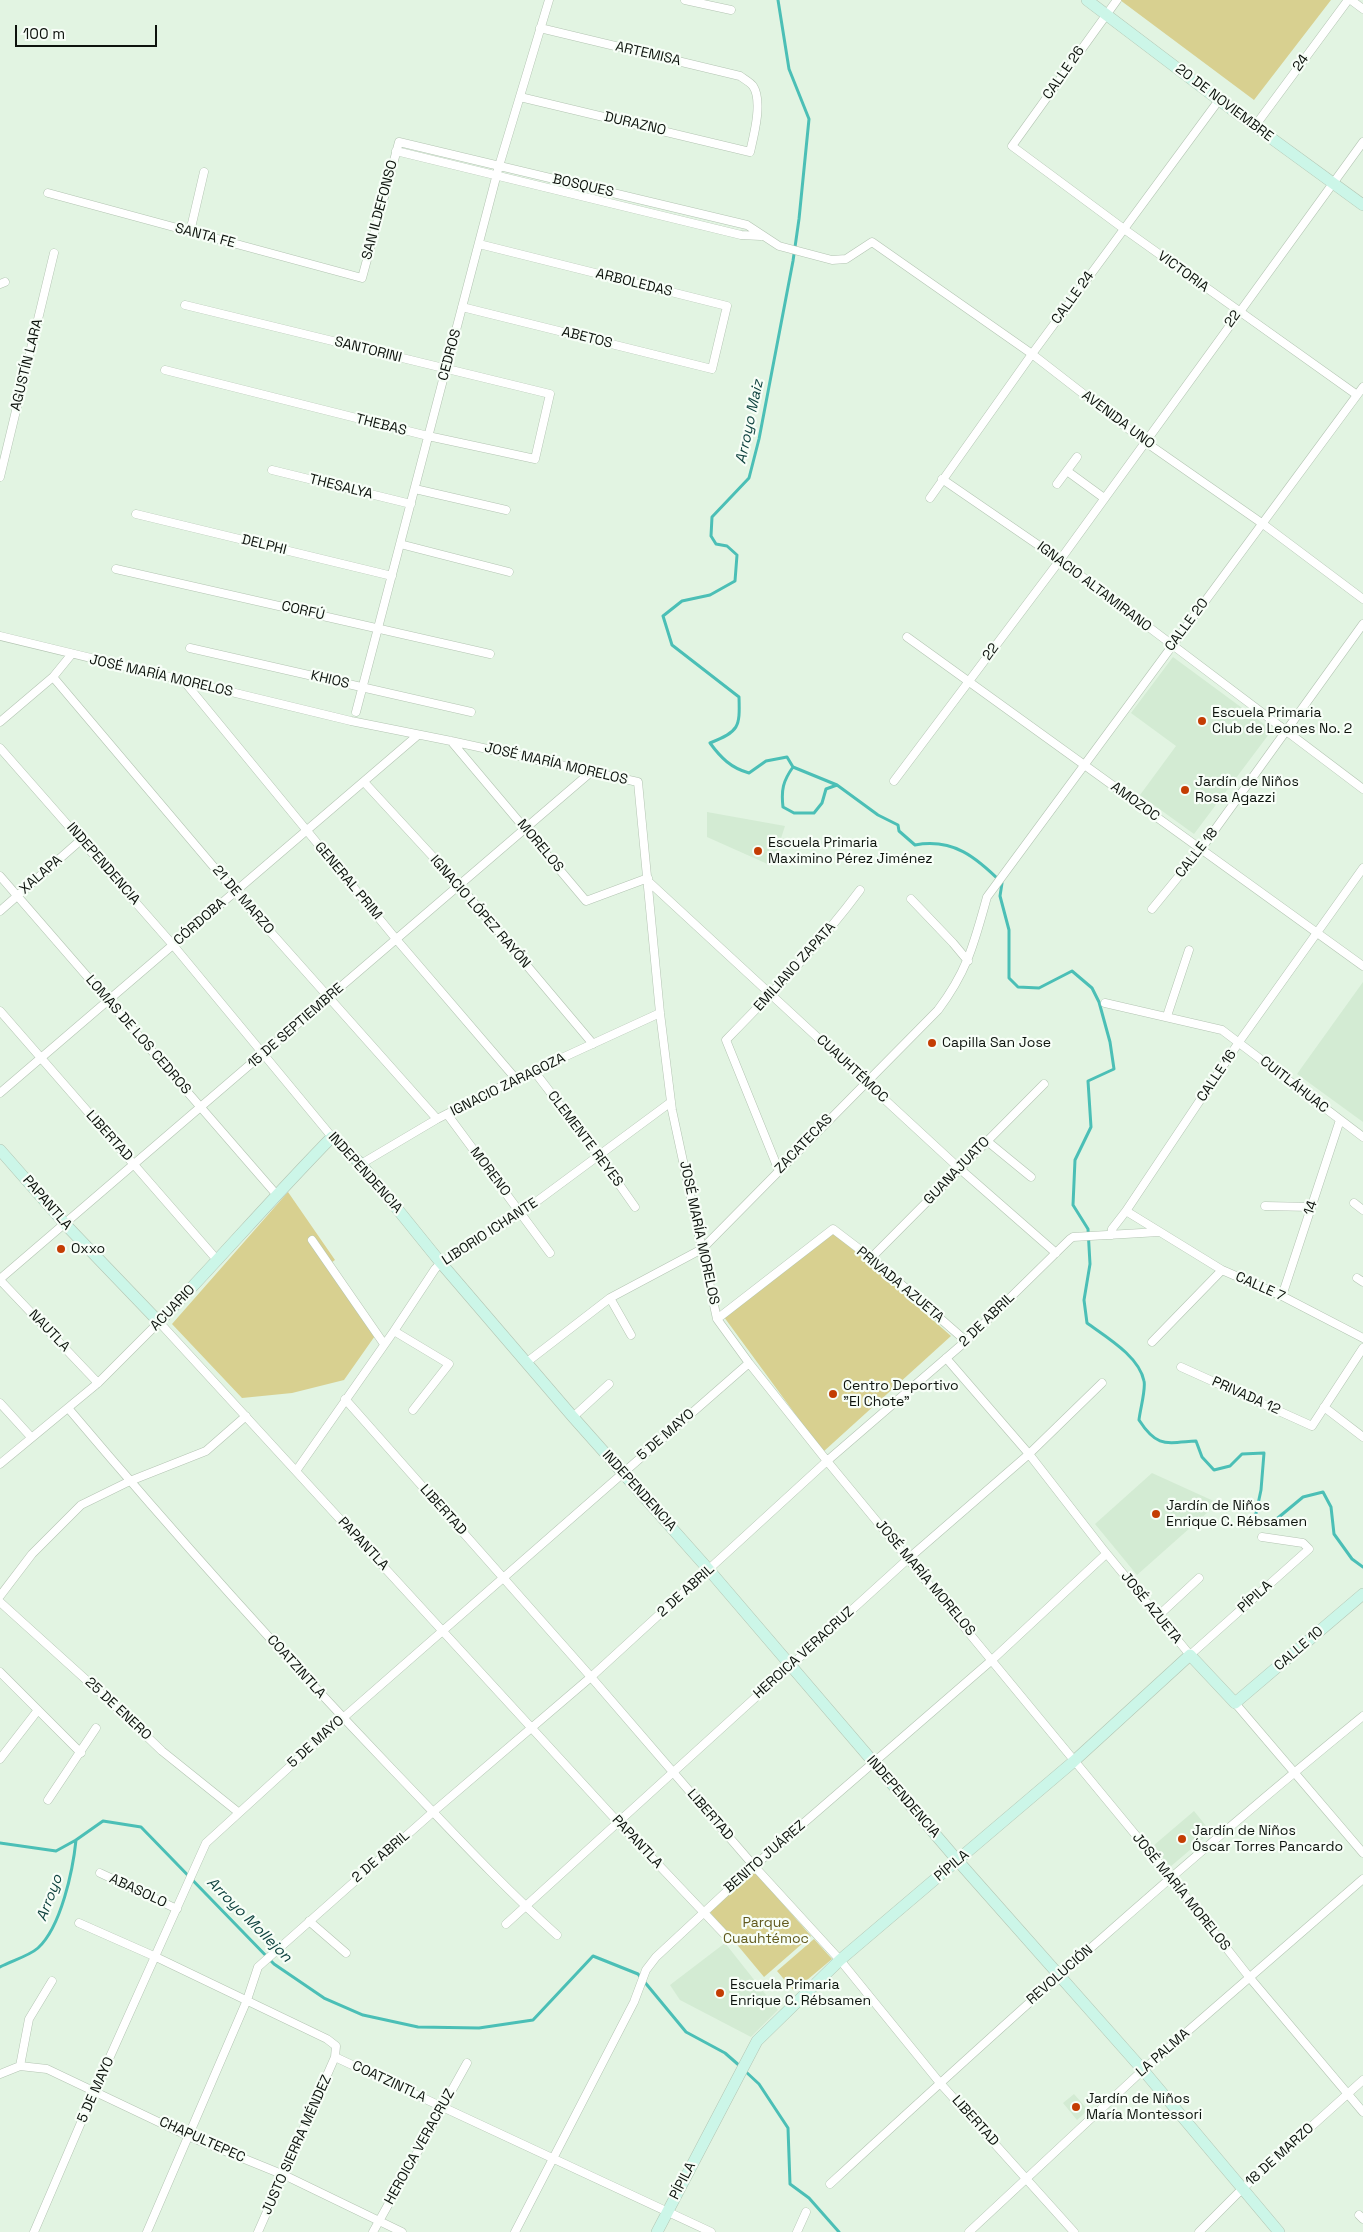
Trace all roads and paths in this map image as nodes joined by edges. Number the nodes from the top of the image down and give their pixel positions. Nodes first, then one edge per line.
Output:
1 (549, 0) edge
2 (685, 0) edge
3 (1087, 0) edge
4 (1117, 0) edge
5 (1350, 0) edge
6 (695, 1) edge
7 (1363, 8) edge
8 (731, 10) dead end
9 (1106, 14) junction
10 (540, 28) junction
11 (520, 97) junction
12 (1219, 100) junction
13 (1255, 126) junction
14 (399, 142) joint
15 (1363, 142) edge
16 (1012, 146) joint
17 (396, 151) junction
18 (750, 152) joint
19 (499, 166) junction
20 (204, 172) dead end
21 (497, 174) junction
22 (1332, 183) junction
23 (48, 193) dead end
24 (1363, 206) edge
25 (1124, 229) junction
26 (190, 232) junction
27 (764, 236) junction
28 (872, 242) joint
29 (478, 244) junction
30 (54, 253) dead end
31 (362, 278) joint
32 (185, 305) dead end
33 (462, 307) junction
34 (1238, 312) junction
35 (1032, 354) junction
36 (446, 369) junction
37 (712, 369) joint
38 (165, 370) dead end
39 (1363, 386) edge
40 (550, 394) joint
41 (1357, 395) junction
42 (428, 436) junction
43 (1144, 441) junction
44 (1077, 456) dead end
45 (272, 470) dead end
46 (1067, 471) junction
47 (0, 477) edge
48 (942, 479) junction
49 (1057, 484) dead end
50 (415, 489) junction
51 (930, 498) dead end
52 (1104, 498) junction
53 (411, 504) junction
54 (506, 510) dead end
55 (136, 514) dead end
56 (1263, 524) junction
57 (400, 544) junction
58 (1060, 560) junction
59 (116, 568) dead end
60 (509, 572) dead end
61 (392, 576) junction
62 (1363, 599) edge
63 (1363, 624) edge
64 (378, 628) junction
65 (0, 636) edge
66 (907, 637) dead end
67 (1172, 645) junction
68 (190, 648) dead end
69 (490, 654) dead end
70 (71, 655) junction
71 (53, 677) junction
72 (183, 680) junction
73 (969, 682) junction
74 (363, 687) junction
75 (356, 712) dead end
76 (471, 712) dead end
77 (0, 722) edge
78 (1287, 731) junction
79 (418, 735) junction
80 (451, 741) junction
81 (0, 748) edge
82 (1084, 765) junction
83 (591, 772) junction
84 (894, 781) dead end
85 (364, 782) junction
86 (1363, 788) edge
87 (525, 829) junction
88 (306, 831) junction
89 (82, 840) junction
90 (1201, 849) junction
91 (1010, 863) joint
92 (1363, 868) edge
93 (0, 876) edge
94 (648, 880) junction
95 (459, 885) junction
96 (860, 890) dead end
97 (236, 892) junction
98 (17, 896) junction
99 (911, 899) dead end
100 (1152, 909) dead end
101 (0, 911) edge
102 (1316, 932) junction
103 (396, 939) junction
104 (173, 945) junction
105 (1189, 950) dead end
106 (968, 961) junction
107 (1363, 966) edge
108 (771, 994) junction
109 (329, 997) junction
110 (108, 1001) junction
111 (1105, 1003) dead end
112 (0, 1011) edge
113 (660, 1013) junction
114 (1167, 1016) junction
115 (1239, 1042) junction
116 (593, 1044) junction
117 (264, 1052) junction
118 (41, 1058) junction
119 (534, 1071) junction
120 (516, 1079) junction
121 (865, 1081) junction
122 (1044, 1084) dead end
123 (1, 1090) edge
124 (671, 1102) junction
125 (200, 1108) junction
126 (447, 1114) junction
127 (437, 1119) junction
128 (1340, 1120) junction
129 (332, 1137) junction
130 (1363, 1137) edge
131 (987, 1141) junction
132 (0, 1150) edge
133 (600, 1157) junction
134 (134, 1164) junction
135 (360, 1164) junction
136 (960, 1169) junction
137 (779, 1170) junction
138 (1031, 1177) dead end
139 (276, 1194) junction
140 (1354, 1203) dead end
141 (1265, 1206) dead end
142 (635, 1207) dead end
143 (1311, 1207) junction
144 (1363, 1210) edge
145 (1126, 1211) junction
146 (521, 1213) junction
147 (65, 1224) junction
148 (1159, 1232) junction
149 (1110, 1235) junction
150 (312, 1240) dead end
151 (702, 1249) junction
152 (550, 1253) dead end
153 (1056, 1253) junction
154 (871, 1258) junction
155 (218, 1261) junction
156 (441, 1263) junction
157 (1222, 1270) junction
158 (0, 1280) edge
159 (1282, 1296) junction
160 (610, 1298) junction
161 (717, 1319) junction
162 (159, 1322) junction
163 (394, 1331) junction
164 (631, 1335) dead end
165 (1363, 1338) edge
166 (966, 1341) junction
167 (1152, 1342) dead end
168 (384, 1344) junction
169 (1363, 1348) edge
170 (946, 1358) junction
171 (527, 1362) junction
172 (749, 1363) junction
173 (1181, 1367) dead end
174 (98, 1383) junction
175 (1102, 1383) dead end
176 (609, 1384) dead end
177 (345, 1399) junction
178 (0, 1403) edge
179 (1324, 1407) junction
180 (68, 1408) junction
181 (413, 1410) dead end
182 (246, 1416) junction
183 (573, 1417) junction
184 (31, 1437) junction
185 (1363, 1437) edge
186 (1029, 1454) junction
187 (827, 1461) junction
188 (0, 1464) edge
189 (296, 1471) junction
190 (623, 1472) junction
191 (130, 1482) junction
192 (1262, 1537) dead end
193 (1106, 1554) junction
194 (909, 1558) junction
195 (709, 1570) junction
196 (504, 1578) junction
197 (1199, 1578) dead end
198 (1363, 1594) edge
199 (0, 1596) edge
200 (0, 1602) edge
201 (1158, 1616) junction
202 (444, 1631) junction
203 (1190, 1655) junction
204 (992, 1660) junction
205 (791, 1664) junction
206 (0, 1672) edge
207 (591, 1677) junction
208 (1235, 1704) junction
209 (38, 1710) junction
210 (1363, 1716) edge
211 (343, 1718) junction
212 (532, 1726) junction
213 (96, 1728) dead end
214 (81, 1753) junction
215 (0, 1759) edge
216 (1073, 1762) junction
217 (873, 1763) junction
218 (1294, 1772) junction
219 (673, 1773) junction
220 (48, 1800) dead end
221 (238, 1812) junction
222 (433, 1812) junction
223 (617, 1821) junction
224 (1363, 1853) edge
225 (958, 1861) junction
226 (754, 1866) junction
227 (100, 1873) dead end
228 (1172, 1879) junction
229 (1363, 1879) edge
230 (525, 1906) junction
231 (177, 1909) junction
232 (702, 1912) junction
233 (309, 1921) junction
234 (79, 1922) dead end
235 (506, 1924) dead end
236 (557, 1935) dead end
237 (728, 1938) dead end
238 (346, 1953) dead end
239 (156, 1957) junction
240 (840, 1960) junction
241 (1060, 1975) junction
242 (1250, 1978) junction
243 (52, 1981) dead end
244 (247, 2000) junction
245 (335, 2057) junction
246 (467, 2063) dead end
247 (20, 2066) junction
248 (1143, 2070) junction
249 (0, 2074) edge
250 (1363, 2080) edge
251 (940, 2083) junction
252 (95, 2090) junction
253 (1348, 2093) junction
254 (443, 2107) junction
255 (1363, 2112) edge
256 (188, 2136) junction
257 (553, 2160) junction
258 (284, 2175) junction
259 (1027, 2180) junction
260 (830, 2184) dead end
261 (1242, 2189) junction
262 (667, 2212) junction
263 (806, 2212) dead end
264 (379, 2221) junction
265 (34, 2232) edge
266 (147, 2232) edge
267 (258, 2232) edge
268 (373, 2232) edge
269 (402, 2232) edge
270 (515, 2232) edge
271 (657, 2232) edge
272 (711, 2232) edge
273 (797, 2232) edge
274 (969, 2232) edge
275 (1074, 2232) edge
276 (1199, 2232) edge
277 (1280, 2232) edge

1 - 10 street, CEDROS
2 - 6 street
3 - 9 main road, 20 DE NOVIEMBRE
4 - 9 street, CALLE 26
5 - 7 street
5 - 13 street, 24
6 - 8 street
9 - 12 main road, 20 DE NOVIEMBRE
9 - 16 street, CALLE 26
10 - 11 street, CEDROS
10 - 18 street, ARTEMISA
11 - 18 street, DURAZNO
11 - 19 street, CEDROS
12 - 13 main road, 20 DE NOVIEMBRE
12 - 25 street, CALLE 24
13 - 22 main road, 20 DE NOVIEMBRE
14 - 17 street, SAN ILDEFONSO
14 - 19 street, BOSQUES
15 - 22 street, 22
16 - 25 street, VICTORIA
17 - 21 street, BOSQUES
17 - 31 street, SAN ILDEFONSO
19 - 21 street, CEDROS
19 - 27 street, BOSQUES
20 - 26 street
21 - 27 street, BOSQUES
21 - 29 street, CEDROS
22 - 24 main road, 20 DE NOVIEMBRE
22 - 34 street, 22
23 - 26 street, SANTA FE
25 - 34 street, VICTORIA
25 - 35 street, CALLE 24
26 - 31 street, SANTA FE
27 - 28 street, BOSQUES
28 - 35 street, AVENIDA UNO
29 - 33 street, CEDROS
29 - 37 street, ARBOLEDAS
30 - 47 street, AGUSTÍN LARA
32 - 36 street, SANTORINI
33 - 36 street, CEDROS
33 - 37 street, ABETOS
34 - 41 street, VICTORIA
34 - 43 street, 22
35 - 43 street, AVENIDA UNO
35 - 48 street, CALLE 24
36 - 40 street, SANTORINI
36 - 42 street, CEDROS
38 - 42 street, THEBAS
39 - 41 street, CALLE 20
40 - 42 street, THEBAS
41 - 56 street, CALLE 20
42 - 50 street, CEDROS
43 - 52 street, 22
43 - 56 street, AVENIDA UNO
44 - 46 street
45 - 53 street, THESALYA
46 - 49 street
46 - 52 street
48 - 51 street, CALLE 24
48 - 58 street, IGNACIO ALTAMIRANO
50 - 53 street, CEDROS
50 - 54 street
52 - 58 street, 22
53 - 57 street, CEDROS
55 - 61 street, DELPHI
56 - 62 street, AVENIDA UNO
56 - 67 street, CALLE 20
57 - 60 street
57 - 61 street, CEDROS
58 - 67 street, IGNACIO ALTAMIRANO
58 - 73 street, 22
59 - 64 street, CORFÚ
61 - 64 street, CEDROS
63 - 78 street, CALLE 18
64 - 69 street, CORFÚ
64 - 74 street, CEDROS
65 - 70 street, JOSÉ MARÍA MORELOS
66 - 73 street, AMOZOC
67 - 78 street, IGNACIO ALTAMIRANO
67 - 82 street, CALLE 20
68 - 74 street, KHIOS
70 - 71 street
70 - 72 street, JOSÉ MARÍA MORELOS
71 - 77 street
71 - 97 street, 21 DE MARZO
72 - 79 street, JOSÉ MARÍA MORELOS
72 - 88 street, GENERAL PRIM
73 - 82 street, AMOZOC
73 - 84 street, 22
74 - 75 street, CEDROS
74 - 76 street, KHIOS
78 - 86 street, IGNACIO ALTAMIRANO
78 - 90 street, CALLE 18
79 - 80 street, JOSÉ MARÍA MORELOS
79 - 85 street, CÓRDOBA
80 - 83 street, JOSÉ MARÍA MORELOS
80 - 87 street, MORELOS
81 - 89 street, INDEPENDENCIA
82 - 90 street, AMOZOC
82 - 91 street, CALLE 20
83 - 87 street, 15 DE SEPTIEMBRE
83 - 94 street, JOSÉ MARÍA MORELOS
85 - 88 street, CÓRDOBA
85 - 95 street, IGNACIO LÓPEZ RAYÓN
87 - 94 street, MORELOS
87 - 95 street, 15 DE SEPTIEMBRE
88 - 97 street, CÓRDOBA
88 - 103 street, GENERAL PRIM
89 - 98 street, XALAPA
89 - 104 street, INDEPENDENCIA
90 - 100 street, CALLE 18
90 - 102 street, AMOZOC
91 - 106 street, ZACATECAS
92 - 102 street, CALLE 16
93 - 98 street, LOMAS DE LOS CEDROS
94 - 108 street, CUAUHTÉMOC
94 - 113 street, JOSÉ MARÍA MORELOS
95 - 103 street, 15 DE SEPTIEMBRE
95 - 116 street, IGNACIO LÓPEZ RAYÓN
96 - 108 street, EMILIANO ZAPATA
97 - 104 street, CÓRDOBA
97 - 109 street, 21 DE MARZO
98 - 101 street, XALAPA
98 - 110 street, LOMAS DE LOS CEDROS
99 - 106 street
102 - 107 street, AMOZOC
102 - 115 street, CALLE 16
103 - 109 street, 15 DE SEPTIEMBRE
103 - 120 street, GENERAL PRIM
104 - 110 street, CÓRDOBA
104 - 117 street, INDEPENDENCIA
105 - 114 street
106 - 121 street, ZACATECAS
108 - 121 street, CUAUHTÉMOC
108 - 137 street, EMILIANO ZAPATA
109 - 117 street, 15 DE SEPTIEMBRE
109 - 127 street, 21 DE MARZO
110 - 118 street, CÓRDOBA
110 - 125 street, LOMAS DE LOS CEDROS
111 - 114 street, CUITLÁHUAC
112 - 118 street, LIBERTAD
113 - 116 street, IGNACIO ZARAGOZA
113 - 124 street, JOSÉ MARÍA MORELOS
114 - 115 street, CUITLÁHUAC
115 - 128 street, CUITLÁHUAC
115 - 145 street, CALLE 16
116 - 119 street, IGNACIO ZARAGOZA
117 - 125 street, 15 DE SEPTIEMBRE
117 - 129 street, INDEPENDENCIA
118 - 123 street, CÓRDOBA
118 - 134 street, LIBERTAD
119 - 120 street, IGNACIO ZARAGOZA
119 - 133 street, CLEMENTE REYES
120 - 126 street, IGNACIO ZARAGOZA
121 - 136 street, CUAUHTÉMOC
121 - 137 street, ZACATECAS
122 - 131 street, GUANAJUATO
124 - 133 street, LIBORIO ICHANTE
124 - 151 street, JOSÉ MARÍA MORELOS
125 - 134 street, 15 DE SEPTIEMBRE
125 - 139 street, LOMAS DE LOS CEDROS
126 - 127 street, IGNACIO ZARAGOZA
126 - 146 street, MORENO
127 - 135 street, IGNACIO ZARAGOZA
128 - 130 street, CUITLÁHUAC
128 - 143 street, 14
129 - 135 main road, INDEPENDENCIA
129 - 139 main road, ACUARIO
131 - 136 street, GUANAJUATO
131 - 138 street
132 - 147 main road, PAPANTLA
133 - 142 street, CLEMENTE REYES
133 - 146 street, LIBORIO ICHANTE
134 - 147 street, 15 DE SEPTIEMBRE
134 - 155 street, LIBERTAD
135 - 156 main road, INDEPENDENCIA
136 - 153 street, CUAUHTÉMOC
136 - 154 street, GUANAJUATO
137 - 151 street, ZACATECAS
139 - 155 main road, ACUARIO
140 - 144 street
141 - 143 street
143 - 159 street, 14
145 - 148 street, CALLE 7
145 - 149 street, CALLE 16
146 - 152 street, MORENO
146 - 156 street, LIBORIO ICHANTE
147 - 158 street, 15 DE SEPTIEMBRE
147 - 162 main road, PAPANTLA
148 - 149 street
148 - 157 street, CALLE 7
149 - 153 street
150 - 168 street
151 - 160 street, ZACATECAS
151 - 161 street, JOSÉ MARÍA MORELOS
153 - 166 street, 2 DE ABRIL
154 - 161 street, PRIVADA AZUETA
154 - 166 street, PRIVADA AZUETA
155 - 162 main road, ACUARIO
156 - 163 street, LIBORIO ICHANTE
156 - 171 main road, INDEPENDENCIA
157 - 159 street, CALLE 7
157 - 167 street
158 - 174 street, NAUTLA
159 - 165 street, CALLE 7
160 - 164 street
160 - 171 street, ZACATECAS
161 - 172 street, JOSÉ MARÍA MORELOS
162 - 174 street, ACUARIO
162 - 182 street, PAPANTLA
163 - 168 street, LIBORIO ICHANTE
163 - 181 street
166 - 170 street, 2 DE ABRIL
168 - 177 street, LIBORIO ICHANTE
169 - 179 street
170 - 186 street, JOSÉ AZUETA
170 - 187 street, 2 DE ABRIL
171 - 183 main road, INDEPENDENCIA
172 - 187 street, JOSÉ MARÍA MORELOS
172 - 190 street, 5 DE MAYO
173 - 179 street, PRIVADA 12
174 - 180 street, ACUARIO
175 - 186 street, HEROICA VERACRUZ
176 - 183 street
177 - 189 street, LIBORIO ICHANTE
177 - 196 street, LIBERTAD
178 - 184 street
179 - 185 street
180 - 184 street, ACUARIO
180 - 191 street, COATZINTLA
182 - 189 street, PAPANTLA
182 - 191 street
183 - 190 main road, INDEPENDENCIA
184 - 188 street, ACUARIO
186 - 193 street, JOSÉ AZUETA
186 - 194 street, HEROICA VERACRUZ
187 - 194 street, JOSÉ MARÍA MORELOS
187 - 195 street, 2 DE ABRIL
189 - 202 street, PAPANTLA
190 - 195 main road, INDEPENDENCIA
190 - 196 street, 5 DE MAYO
191 - 199 street
191 - 211 street, COATZINTLA
192 - 203 street, PÍPILA
193 - 201 street, JOSÉ AZUETA
193 - 204 street, BENITO JUÁREZ
194 - 204 street, JOSÉ MARÍA MORELOS
194 - 205 street, HEROICA VERACRUZ
195 - 205 main road, INDEPENDENCIA
195 - 207 street, 2 DE ABRIL
196 - 202 street, 5 DE MAYO
196 - 207 street, LIBERTAD
197 - 201 street
198 - 208 main road, CALLE 10
200 - 221 street, 25 DE ENERO
201 - 203 street, JOSÉ AZUETA
202 - 211 street, 5 DE MAYO
202 - 212 street, PAPANTLA
203 - 208 main road, JOSÉ AZUETA
203 - 216 main road, PÍPILA
204 - 216 street, JOSÉ MARÍA MORELOS
204 - 217 street, BENITO JUÁREZ
205 - 217 main road, INDEPENDENCIA
205 - 219 street, HEROICA VERACRUZ
206 - 209 street
207 - 212 street, 2 DE ABRIL
207 - 219 street, LIBERTAD
208 - 218 street, JOSÉ AZUETA
209 - 214 street
209 - 215 street
210 - 218 street, REVOLUCIÓN
211 - 221 street, 5 DE MAYO
211 - 222 street, COATZINTLA
212 - 222 street, 2 DE ABRIL
212 - 223 street, PAPANTLA
213 - 214 street
214 - 220 street
216 - 225 main road, PÍPILA
216 - 228 street, JOSÉ MARÍA MORELOS
217 - 225 main road, INDEPENDENCIA
217 - 226 street, BENITO JUÁREZ
218 - 224 street, JOSÉ AZUETA
218 - 228 street, REVOLUCIÓN
219 - 223 street, HEROICA VERACRUZ
219 - 226 street, LIBERTAD
221 - 231 street, 5 DE MAYO
222 - 230 street, COATZINTLA
222 - 233 street, 2 DE ABRIL
223 - 230 street, HEROICA VERACRUZ
223 - 232 street, PAPANTLA
225 - 240 main road, PÍPILA
225 - 241 main road, INDEPENDENCIA
226 - 232 street, BENITO JUÁREZ
226 - 240 street, LIBERTAD
227 - 231 street, ABASOLO
228 - 241 street, REVOLUCIÓN
228 - 242 street, JOSÉ MARÍA MORELOS
229 - 242 street, LA PALMA
230 - 235 street, HEROICA VERACRUZ
230 - 236 street, COATZINTLA
231 - 239 street, 5 DE MAYO
232 - 237 street, PAPANTLA
232 - 257 street, BENITO JUÁREZ
233 - 238 street
233 - 244 street, 2 DE ABRIL
234 - 239 street, COATZINTLA
239 - 244 street, COATZINTLA
239 - 252 street, 5 DE MAYO
240 - 251 street, LIBERTAD
240 - 262 main road, PÍPILA
241 - 248 main road, INDEPENDENCIA
241 - 251 street, REVOLUCIÓN
242 - 248 street, LA PALMA
242 - 253 street, JOSÉ MARÍA MORELOS
243 - 247 street
244 - 245 street, COATZINTLA
244 - 256 street, 2 DE ABRIL
245 - 254 street, COATZINTLA
245 - 258 street, JUSTO SIERRA MÉNDEZ
246 - 254 street, HEROICA VERACRUZ
247 - 249 street, CHAPULTEPEC
247 - 252 street, CHAPULTEPEC
248 - 259 street, LA PALMA
248 - 261 main road, INDEPENDENCIA
250 - 253 street, 18 DE MARZO
251 - 259 street, LIBERTAD
251 - 260 street, REVOLUCIÓN
252 - 256 street, CHAPULTEPEC
252 - 265 street, 5 DE MAYO
253 - 255 street, JOSÉ MARÍA MORELOS
253 - 261 street, 18 DE MARZO
254 - 257 street, COATZINTLA
254 - 264 street, HEROICA VERACRUZ
256 - 258 street, CHAPULTEPEC
256 - 266 street, 2 DE ABRIL
257 - 262 street, COATZINTLA
257 - 270 street, BENITO JUÁREZ
258 - 264 street, CHAPULTEPEC
258 - 267 street, JUSTO SIERRA MÉNDEZ
259 - 274 street, LA PALMA
259 - 275 street, LIBERTAD
261 - 276 street, 18 DE MARZO
261 - 277 main road, INDEPENDENCIA
262 - 271 main road, PÍPILA
262 - 272 street, COATZINTLA
263 - 273 street
264 - 268 street, HEROICA VERACRUZ
264 - 269 street, CHAPULTEPEC

